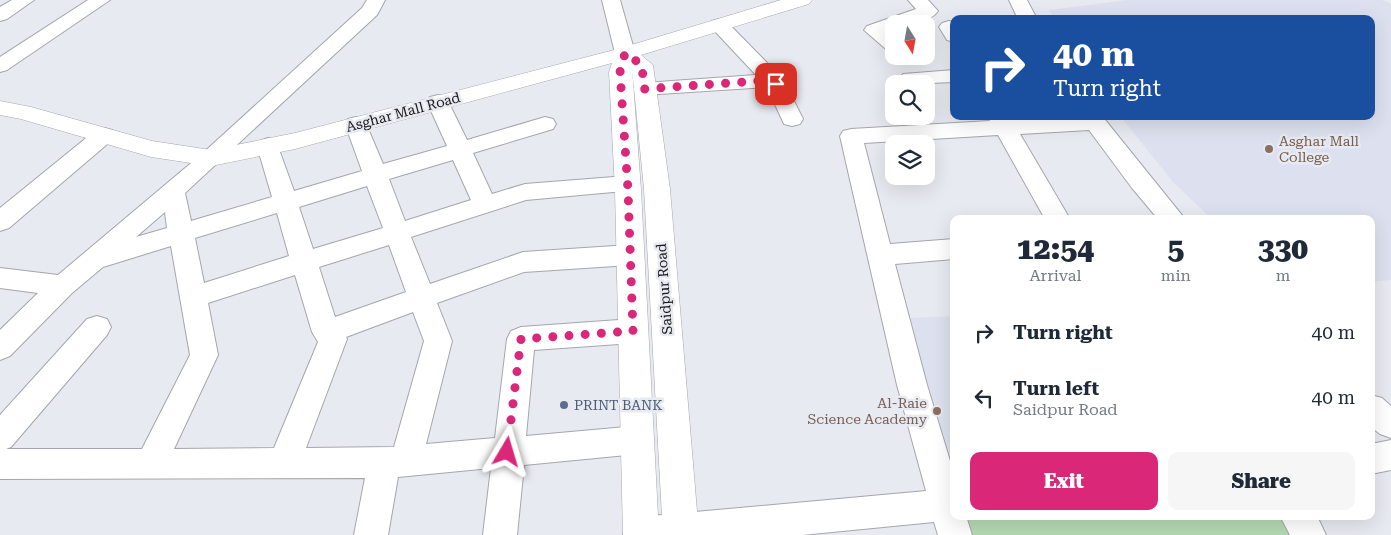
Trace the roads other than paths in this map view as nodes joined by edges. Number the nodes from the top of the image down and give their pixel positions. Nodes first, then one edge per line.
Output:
1 (25, 0) edge
2 (101, 0) edge
3 (376, 0) edge
4 (611, 0) edge
5 (917, 0) edge
6 (1018, 0) edge
7 (791, 1) edge
8 (0, 15) edge
9 (917, 15) edge
10 (1026, 15) edge
11 (719, 25) junction
12 (885, 26) edge
13 (885, 39) edge
14 (625, 53) junction
15 (0, 66) edge
16 (950, 76) edge
17 (935, 78) edge
18 (772, 80) junction
19 (644, 89) junction
20 (438, 102) junction
21 (0, 108) edge
22 (792, 119) dead end
23 (1092, 120) edge
24 (935, 122) edge
25 (1001, 122) edge
26 (356, 124) junction
27 (545, 124) dead end
28 (914, 125) edge
29 (104, 135) junction
30 (268, 146) junction
31 (460, 150) junction
32 (211, 158) junction
33 (375, 175) junction
34 (627, 184) junction
35 (173, 191) junction
36 (285, 202) junction
37 (485, 204) junction
38 (1056, 215) edge
39 (1170, 215) edge
40 (0, 222) edge
41 (397, 232) junction
42 (181, 234) junction
43 (950, 250) edge
44 (630, 255) junction
45 (880, 255) junction
46 (94, 259) junction
47 (304, 262) junction
48 (0, 278) edge
49 (63, 286) junction
50 (193, 297) junction
51 (423, 298) junction
52 (97, 327) dead end
53 (633, 331) junction
54 (326, 332) junction
55 (0, 348) edge
56 (1375, 411) edge
57 (1391, 424) edge
58 (0, 437) edge
59 (637, 440) junction
60 (507, 452) junction
61 (1391, 455) edge
62 (1375, 458) edge
63 (395, 462) junction
64 (151, 463) junction
65 (284, 463) junction
66 (0, 464) edge
67 (950, 508) edge
68 (950, 515) edge
69 (1300, 520) edge
70 (681, 532) edge
71 (640, 534) edge
72 (371, 535) edge
73 (500, 535) edge
74 (1309, 535) edge

1 - 8 street
2 - 15 street
3 - 32 street
4 - 14 street
5 - 9 street
6 - 10 street
7 - 11 main road, Asghar Mall Road
11 - 14 main road, Asghar Mall Road
11 - 18 street
12 - 13 street
14 - 19 main road, Saidpur Road
14 - 20 main road, Asghar Mall Road
14 - 34 main road
16 - 17 street
18 - 19 street
18 - 22 street
19 - 70 main road, Saidpur Road
20 - 26 main road, Asghar Mall Road
20 - 31 street
21 - 29 main road, Asghar Mall Road
23 - 25 street
23 - 39 street
24 - 25 street
25 - 38 street
26 - 30 main road, Asghar Mall Road
26 - 33 street
27 - 31 street
28 - 45 street
29 - 32 main road, Asghar Mall Road
29 - 40 street
30 - 32 main road, Asghar Mall Road
30 - 36 street
31 - 33 street
31 - 37 street
32 - 35 street
33 - 36 street
33 - 41 street
34 - 37 street
34 - 44 main road
35 - 42 street
35 - 46 street
36 - 42 street
36 - 47 street
37 - 41 street
41 - 47 street
41 - 51 street
42 - 46 street
42 - 50 street
43 - 45 street
44 - 51 street
44 - 53 main road
45 - 67 street
46 - 49 street
47 - 50 street
47 - 54 street
48 - 49 street
49 - 55 street
50 - 64 street
51 - 54 street
51 - 63 street
52 - 58 street
53 - 59 main road
53 - 60 street
54 - 65 street
56 - 57 street
59 - 60 street
59 - 71 main road
60 - 63 street
60 - 73 street
61 - 62 street
63 - 65 street
63 - 72 street
64 - 65 street
64 - 66 street
68 - 70 street
69 - 74 street
70 - 71 street

